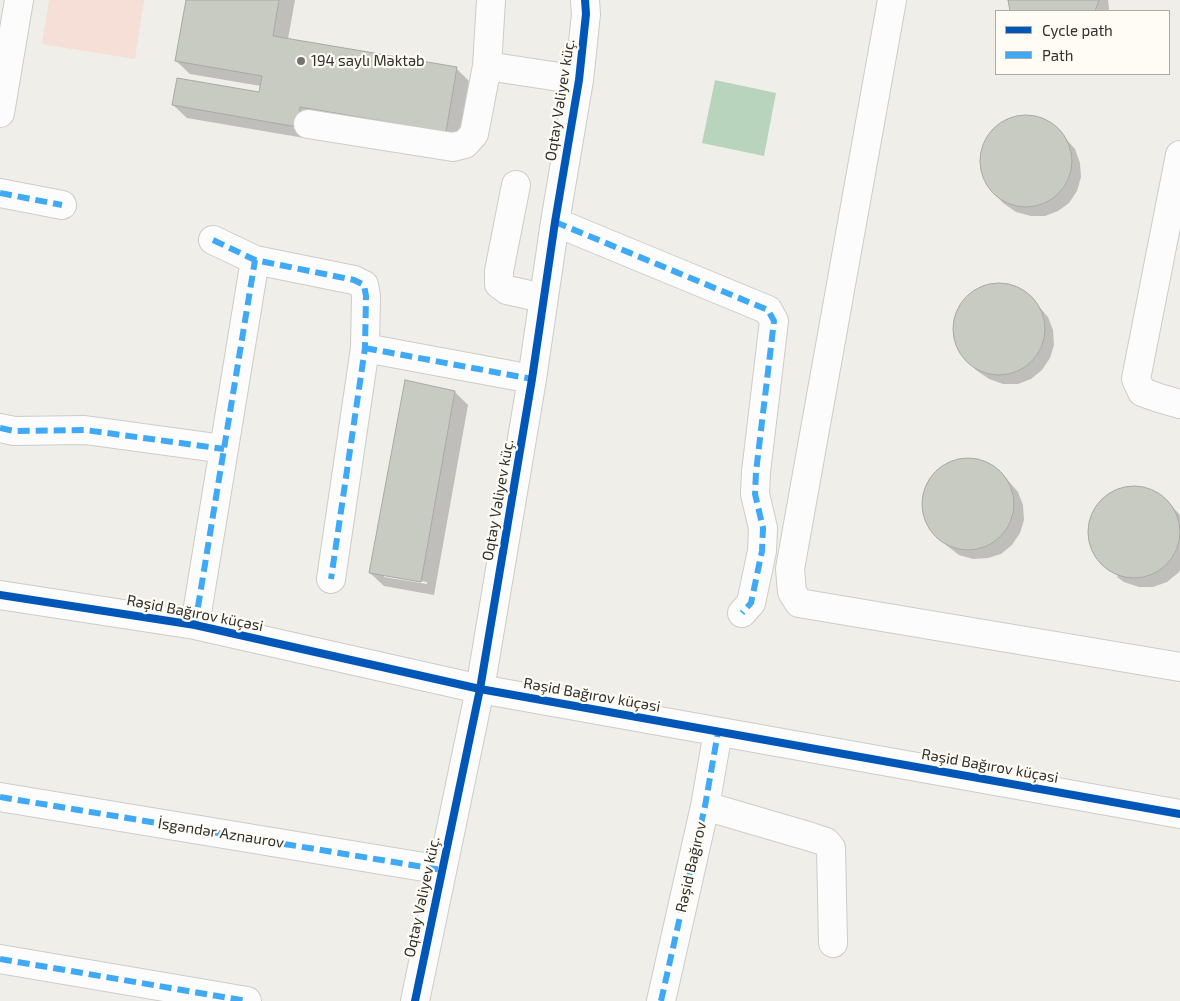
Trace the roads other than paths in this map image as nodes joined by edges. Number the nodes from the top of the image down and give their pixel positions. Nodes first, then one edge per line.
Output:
1 (19, 0) edge
2 (585, 0) edge
3 (892, 0) edge
4 (492, 1) edge
5 (486, 66) junction
6 (579, 80) junction
7 (0, 113) edge
8 (308, 124) dead end
9 (1180, 155) edge
10 (516, 185) dead end
11 (0, 193) edge
12 (62, 205) dead end
13 (555, 222) junction
14 (213, 240) dead end
15 (255, 260) junction
16 (544, 298) junction
17 (365, 348) junction
18 (532, 379) junction
19 (1180, 404) edge
20 (0, 428) edge
21 (224, 449) junction
22 (331, 579) dead end
23 (0, 595) edge
24 (742, 613) dead end
25 (195, 625) junction
26 (1180, 667) edge
27 (480, 689) junction
28 (718, 732) junction
29 (0, 797) edge
30 (705, 806) junction
31 (1180, 814) edge
32 (442, 870) junction
33 (833, 943) dead end
34 (0, 959) edge
35 (419, 1000) edge
36 (247, 1001) edge
37 (662, 1001) edge

1 - 7 street
2 - 6 street, Oqtay Vəliyev küç.
3 - 26 street
4 - 5 street
5 - 6 street
5 - 8 street
6 - 13 street, Oqtay Vəliyev küç.
9 - 19 street
10 - 16 street
11 - 12 street
13 - 16 street, Oqtay Vəliyev küç.
13 - 24 street
14 - 15 street
15 - 17 street
15 - 21 street
16 - 18 street, Oqtay Vəliyev küç.
17 - 18 street
17 - 22 street
18 - 27 street, Oqtay Vəliyev küç.
20 - 21 street
21 - 25 street
23 - 25 street, Rəşid Bağırov küçəsi
25 - 27 street, Rəşid Bağırov küçəsi
27 - 28 street, Rəşid Bağırov küçəsi
27 - 32 street, Oqtay Vəliyev küç.
28 - 30 street, Rəşid Bağırov
28 - 31 street, Rəşid Bağırov küçəsi
29 - 32 street, İsgəndər Aznaurov
30 - 33 street
30 - 37 street, Rəşid Bağırov
32 - 35 street, Oqtay Vəliyev küç.
34 - 36 street

